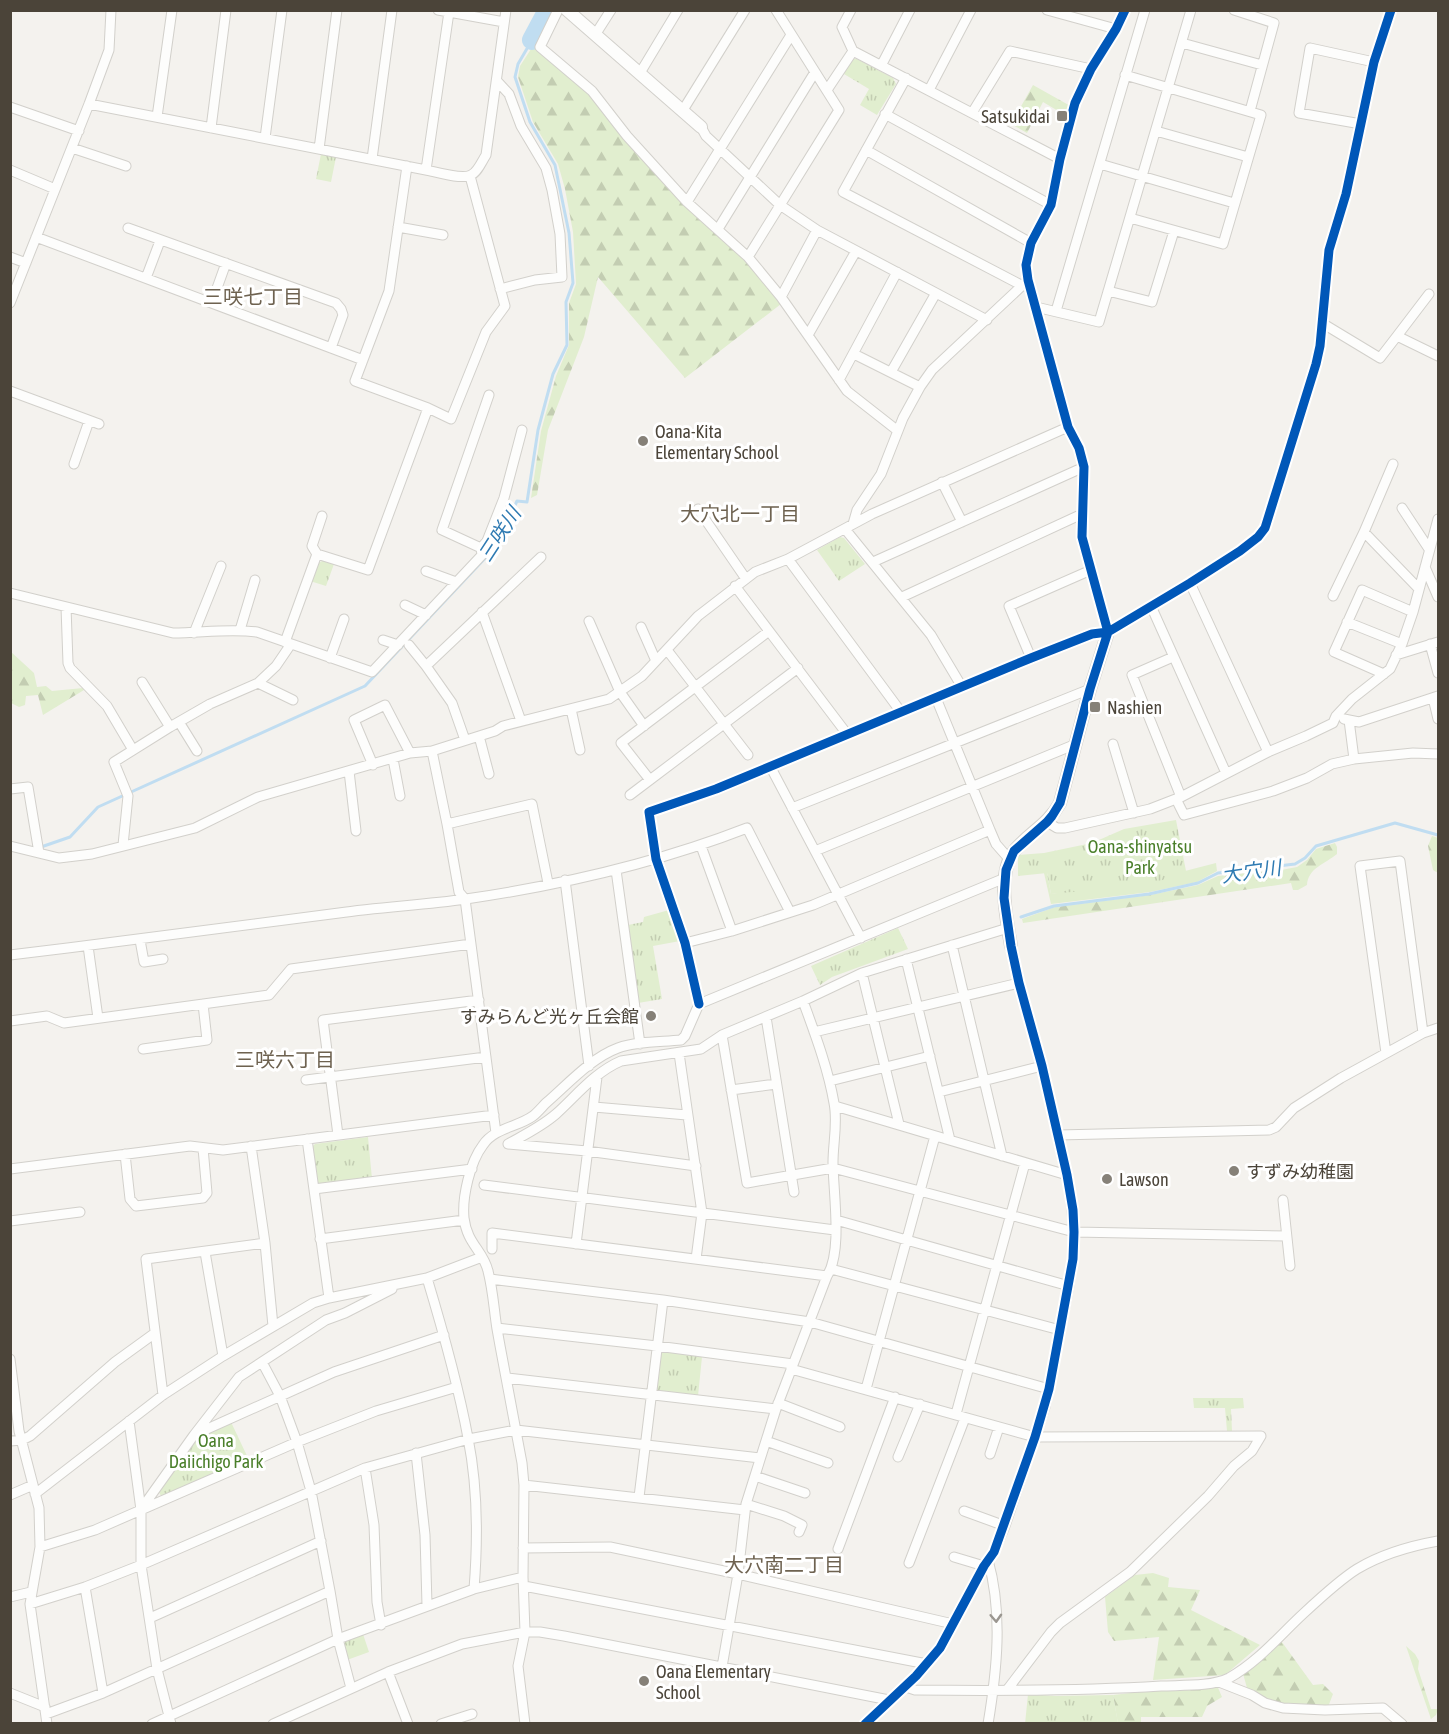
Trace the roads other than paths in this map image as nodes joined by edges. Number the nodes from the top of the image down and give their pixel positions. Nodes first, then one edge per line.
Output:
1 (100, 10) edge
2 (172, 10) edge
3 (225, 10) edge
4 (282, 10) edge
5 (337, 10) edge
6 (392, 10) edge
7 (438, 10) edge
8 (506, 10) edge
9 (558, 10) edge
10 (567, 10) edge
11 (611, 10) edge
12 (678, 10) edge
13 (745, 10) edge
14 (776, 10) edge
15 (851, 10) edge
16 (910, 10) edge
17 (971, 10) edge
18 (1047, 10) edge
19 (1125, 10) edge
20 (1145, 10) edge
21 (1191, 10) edge
22 (1234, 10) edge
23 (1391, 10) edge
24 (111, 12) edge
25 (449, 12) junction
26 (504, 22) junction
27 (1116, 29) junction
28 (595, 35) junction
29 (791, 35) junction
30 (1182, 44) junction
31 (853, 51) junction
32 (1374, 62) junction
33 (882, 64) junction
34 (1262, 65) junction
35 (1091, 69) junction
36 (815, 72) junction
37 (640, 73) junction
38 (1125, 75) junction
39 (906, 78) junction
40 (497, 81) junction
41 (1168, 88) junction
42 (827, 90) junction
43 (929, 90) junction
44 (89, 104) junction
45 (10, 107) edge
46 (683, 110) junction
47 (1250, 111) junction
48 (972, 113) junction
49 (885, 114) junction
50 (157, 117) junction
51 (1361, 124) junction
52 (701, 127) joint
53 (211, 128) junction
54 (1156, 130) junction
55 (79, 131) junction
56 (265, 138) junction
57 (72, 148) junction
58 (319, 149) junction
59 (720, 149) junction
60 (866, 150) junction
61 (1248, 157) junction
62 (372, 159) junction
63 (1060, 159) junction
64 (1100, 164) junction
65 (126, 166) dead end
66 (407, 166) junction
67 (10, 170) edge
68 (426, 170) junction
69 (470, 176) junction
70 (1142, 176) junction
71 (750, 177) junction
72 (55, 189) junction
73 (687, 202) junction
74 (1234, 203) junction
75 (780, 205) junction
76 (1051, 205) junction
77 (1130, 218) junction
78 (398, 227) junction
79 (128, 228) dead end
80 (718, 229) junction
81 (818, 230) junction
82 (1173, 231) junction
83 (443, 235) dead end
84 (36, 237) junction
85 (160, 241) junction
86 (1031, 243) junction
87 (856, 250) junction
88 (10, 256) edge
89 (748, 257) junction
90 (26, 263) junction
91 (226, 263) junction
92 (897, 272) junction
93 (146, 278) junction
94 (1025, 283) junction
95 (500, 289) junction
96 (1108, 291) junction
97 (936, 293) junction
98 (1429, 294) dead end
99 (781, 297) junction
100 (212, 302) junction
101 (10, 303) edge
102 (1036, 307) junction
103 (1056, 311) junction
104 (987, 320) junction
105 (1322, 323) junction
106 (808, 335) junction
107 (1396, 336) junction
108 (331, 348) junction
109 (854, 354) junction
110 (1438, 356) edge
111 (363, 360) junction
112 (891, 372) junction
113 (839, 380) junction
114 (920, 387) junction
115 (10, 391) edge
116 (489, 395) dead end
117 (428, 408) junction
118 (89, 421) junction
119 (99, 424) dead end
120 (1068, 427) junction
121 (522, 430) dead end
122 (898, 431) junction
123 (1394, 464) dead end
124 (74, 465) dead end
125 (1084, 467) junction
126 (942, 482) junction
127 (1402, 508) dead end
128 (698, 509) dead end
129 (1082, 514) junction
130 (322, 516) dead end
131 (1438, 519) edge
132 (962, 522) junction
133 (849, 527) junction
134 (1364, 532) junction
135 (481, 548) junction
136 (1429, 549) junction
137 (316, 554) junction
138 (541, 557) dead end
139 (788, 559) junction
140 (873, 562) junction
141 (221, 566) dead end
142 (1425, 567) junction
143 (1091, 570) junction
144 (426, 571) dead end
145 (746, 579) junction
146 (255, 580) dead end
147 (456, 582) junction
148 (1191, 583) junction
149 (735, 586) junction
150 (1419, 589) junction
151 (10, 593) edge
152 (1333, 596) dead end
153 (902, 597) junction
154 (1438, 597) edge
155 (405, 605) dead end
156 (1151, 606) junction
157 (66, 607) junction
158 (482, 612) junction
159 (1413, 612) junction
160 (426, 615) junction
161 (344, 619) dead end
162 (589, 621) dead end
163 (1347, 622) junction
164 (641, 627) dead end
165 (240, 630) junction
166 (770, 632) junction
167 (1108, 632) junction
168 (194, 633) junction
169 (383, 640) dead end
170 (288, 643) junction
171 (404, 643) junction
172 (1434, 643) edge
173 (1402, 644) junction
174 (668, 650) junction
175 (1396, 655) junction
176 (1173, 657) junction
177 (330, 658) junction
178 (1031, 658) junction
179 (656, 661) junction
180 (426, 666) junction
181 (798, 668) junction
182 (1438, 673) edge
183 (1384, 674) junction
184 (142, 682) dead end
185 (258, 683) junction
186 (696, 687) junction
187 (962, 687) junction
188 (1090, 689) junction
189 (620, 692) junction
190 (1436, 697) edge
191 (936, 698) junction
192 (293, 700) dead end
193 (571, 709) junction
194 (901, 712) junction
195 (1336, 716) junction
196 (1438, 718) edge
197 (1349, 720) junction
198 (521, 721) junction
199 (724, 724) junction
200 (174, 725) junction
201 (644, 726) junction
202 (847, 734) junction
203 (479, 736) junction
204 (465, 740) junction
205 (955, 743) junction
206 (1076, 744) junction
207 (1113, 744) dead end
208 (133, 750) junction
209 (580, 750) dead end
210 (197, 751) dead end
211 (432, 751) junction
212 (1268, 752) junction
213 (410, 753) junction
214 (1438, 754) edge
215 (748, 755) dead end
216 (393, 759) junction
217 (1354, 759) junction
218 (373, 765) junction
219 (770, 766) junction
220 (349, 771) junction
221 (1227, 773) junction
222 (489, 774) dead end
223 (650, 780) junction
224 (972, 786) junction
225 (10, 789) edge
226 (630, 795) dead end
227 (400, 796) dead end
228 (1179, 798) junction
229 (792, 808) junction
230 (1134, 813) junction
231 (1047, 822) junction
232 (447, 825) junction
233 (990, 830) junction
234 (356, 831) dead end
235 (123, 845) junction
236 (10, 846) edge
237 (701, 846) junction
238 (815, 851) junction
239 (39, 853) junction
240 (656, 859) junction
241 (1010, 860) junction
242 (616, 870) junction
243 (1005, 878) junction
244 (565, 880) junction
245 (548, 883) junction
246 (837, 894) junction
247 (465, 899) junction
248 (790, 912) junction
249 (1008, 928) junction
250 (732, 931) junction
251 (861, 938) junction
252 (140, 940) junction
253 (685, 943) junction
254 (471, 944) junction
255 (952, 945) junction
256 (88, 946) junction
257 (1011, 946) joint
258 (10, 955) edge
259 (163, 959) dead end
260 (906, 959) junction
261 (862, 973) junction
262 (1019, 983) junction
263 (964, 995) junction
264 (479, 1000) junction
265 (803, 1001) junction
266 (203, 1004) junction
267 (699, 1004) junction
268 (917, 1007) junction
269 (766, 1017) junction
270 (98, 1018) junction
271 (872, 1018) junction
272 (10, 1021) edge
273 (1438, 1028) edge
274 (814, 1032) junction
275 (1423, 1033) junction
276 (722, 1035) junction
277 (640, 1044) junction
278 (143, 1049) dead end
279 (679, 1053) junction
280 (1386, 1053) junction
281 (930, 1056) junction
282 (486, 1057) junction
283 (589, 1066) junction
284 (1042, 1066) junction
285 (885, 1067) junction
286 (330, 1077) junction
287 (597, 1077) junction
288 (306, 1080) dead end
289 (830, 1081) junction
290 (983, 1081) junction
291 (776, 1084) junction
292 (731, 1090) junction
293 (939, 1092) junction
294 (835, 1106) junction
295 (594, 1107) junction
296 (494, 1115) junction
297 (687, 1115) junction
298 (899, 1124) junction
299 (496, 1133) junction
300 (338, 1135) junction
301 (1058, 1135) junction
302 (935, 1136) junction
303 (307, 1139) junction
304 (950, 1140) junction
305 (251, 1146) junction
306 (203, 1148) junction
307 (587, 1151) junction
308 (125, 1154) junction
309 (1002, 1156) junction
310 (1025, 1163) junction
311 (696, 1166) junction
312 (10, 1168) edge
313 (833, 1168) junction
314 (472, 1169) junction
315 (791, 1175) junction
316 (1067, 1175) junction
317 (484, 1185) dead end
318 (314, 1190) junction
319 (920, 1190) junction
320 (794, 1192) dead end
321 (582, 1197) junction
322 (1283, 1200) dead end
323 (80, 1212) dead end
324 (702, 1213) junction
325 (1010, 1215) junction
326 (464, 1220) junction
327 (10, 1221) edge
328 (835, 1225) junction
329 (1074, 1232) junction
330 (1286, 1236) junction
331 (320, 1239) junction
332 (907, 1240) junction
333 (265, 1243) junction
334 (576, 1244) junction
335 (492, 1249) dead end
336 (205, 1252) junction
337 (482, 1257) junction
338 (696, 1259) junction
339 (996, 1266) junction
340 (1290, 1266) dead end
341 (829, 1272) junction
342 (427, 1278) junction
343 (490, 1278) junction
344 (402, 1284) junction
345 (894, 1286) junction
346 (1069, 1286) junction
347 (331, 1298) junction
348 (663, 1300) junction
349 (984, 1310) junction
350 (336, 1317) junction
351 (810, 1322) junction
352 (273, 1326) junction
353 (497, 1328) junction
354 (1060, 1330) junction
355 (155, 1333) junction
356 (444, 1335) junction
357 (879, 1341) junction
358 (657, 1346) junction
359 (223, 1356) junction
360 (10, 1359) edge
361 (262, 1362) junction
362 (792, 1366) junction
363 (969, 1367) junction
364 (507, 1378) junction
365 (457, 1387) junction
366 (866, 1389) junction
367 (1049, 1389) junction
368 (651, 1393) junction
369 (162, 1395) junction
370 (280, 1396) junction
371 (895, 1397) junction
372 (920, 1404) junction
373 (777, 1406) junction
374 (960, 1416) junction
375 (129, 1421) junction
376 (840, 1427) dead end
377 (999, 1427) junction
378 (516, 1430) junction
379 (194, 1435) junction
380 (1035, 1437) junction
381 (22, 1440) junction
382 (469, 1440) junction
383 (10, 1441) edge
384 (297, 1442) junction
385 (766, 1442) junction
386 (646, 1446) junction
387 (416, 1453) junction
388 (990, 1454) dead end
389 (898, 1457) dead end
390 (760, 1458) junction
391 (828, 1463) dead end
392 (365, 1468) junction
393 (754, 1476) junction
394 (524, 1485) junction
395 (34, 1489) junction
396 (311, 1491) junction
397 (805, 1493) dead end
398 (10, 1495) edge
399 (639, 1497) junction
400 (746, 1507) junction
401 (141, 1510) junction
402 (964, 1511) dead end
403 (1005, 1526) junction
404 (800, 1532) dead end
405 (321, 1541) junction
406 (1438, 1541) edge
407 (40, 1547) junction
408 (523, 1548) junction
409 (838, 1549) dead end
410 (954, 1557) dead end
411 (909, 1563) dead end
412 (986, 1563) junction
413 (141, 1565) junction
414 (738, 1574) junction
415 (524, 1582) junction
416 (85, 1587) junction
417 (474, 1589) junction
418 (330, 1591) junction
419 (31, 1592) junction
420 (10, 1597) edge
421 (30, 1604) junction
422 (427, 1605) junction
423 (150, 1618) junction
424 (381, 1624) junction
425 (730, 1624) junction
426 (953, 1624) junction
427 (525, 1632) junction
428 (338, 1639) junction
429 (927, 1664) junction
430 (722, 1667) junction
431 (157, 1669) junction
432 (388, 1672) junction
433 (1219, 1682) junction
434 (906, 1686) junction
435 (351, 1688) junction
436 (1007, 1690) junction
437 (993, 1691) junction
438 (10, 1693) edge
439 (103, 1693) junction
440 (890, 1700) junction
441 (472, 1714) dead end
442 (46, 1715) edge
443 (170, 1720) edge
444 (152, 1724) edge
445 (273, 1724) edge
446 (408, 1724) edge
447 (441, 1724) edge
448 (525, 1724) edge
449 (865, 1724) edge
450 (988, 1724) edge
451 (1402, 1724) edge

1 - 24 street
2 - 50 street
3 - 53 street
4 - 56 street
5 - 58 street
6 - 62 street
7 - 25 street
8 - 26 street
9 - 73 street
10 - 28 street
11 - 28 street
12 - 37 street
13 - 46 street
14 - 29 street
15 - 31 street
16 - 33 street
17 - 43 street
18 - 27 street
19 - 27 street
20 - 38 street
21 - 30 street
22 - 34 street
23 - 32 street
24 - 44 street
25 - 26 street
25 - 68 street
26 - 40 street
27 - 35 street
28 - 37 street
29 - 36 street
29 - 59 street
30 - 34 street
30 - 41 street
31 - 33 street
31 - 42 street
32 - 51 street
32 - 51 street
33 - 39 street
34 - 47 street
35 - 48 street
35 - 63 street
36 - 42 street
36 - 71 street
37 - 46 street
38 - 41 street
38 - 64 street
39 - 43 street
39 - 49 street
40 - 69 street
40 - 95 street
41 - 47 street
41 - 54 street
42 - 75 street
43 - 48 street
44 - 50 street
44 - 55 street
45 - 55 street
46 - 52 street
47 - 61 street
48 - 63 street
49 - 60 street
49 - 76 street
50 - 53 street
51 - 105 street
52 - 59 street
53 - 56 street
54 - 61 street
54 - 70 street
55 - 57 street
56 - 58 street
57 - 65 street
57 - 72 street
58 - 62 street
59 - 71 street
59 - 73 street
60 - 86 street
60 - 94 street
61 - 74 street
62 - 66 street
63 - 76 street
64 - 70 street
64 - 103 street
66 - 68 street
66 - 78 street
67 - 72 street
68 - 69 street
69 - 95 street
70 - 74 street
70 - 77 street
71 - 75 street
71 - 80 street
72 - 84 street
73 - 80 street
74 - 82 street
75 - 81 street
75 - 89 street
76 - 86 street
77 - 82 street
77 - 96 street
78 - 83 street
78 - 111 street
79 - 85 street
80 - 89 street
81 - 87 street
81 - 99 street
82 - 96 street
84 - 90 street
84 - 93 street
85 - 91 street
85 - 93 street
86 - 94 street
87 - 92 street
87 - 106 street
88 - 90 street
89 - 99 street
90 - 101 street
91 - 100 street
91 - 108 street
92 - 97 street
92 - 109 street
93 - 100 street
94 - 102 street
94 - 104 street
95 - 117 street
96 - 103 street
97 - 104 street
97 - 112 street
98 - 107 street
99 - 106 street
100 - 108 street
102 - 103 street
102 - 120 street
104 - 114 street
105 - 107 street
105 - 148 street
106 - 113 street
107 - 110 street
108 - 111 street
109 - 112 street
109 - 113 street
111 - 117 street
112 - 114 street
113 - 122 street
114 - 122 street
115 - 118 street
116 - 135 street
117 - 137 street
118 - 119 street
118 - 124 street
120 - 125 street
120 - 126 street
121 - 135 street
122 - 133 street
123 - 134 street
125 - 129 street
125 - 132 street
126 - 132 street
126 - 133 street
127 - 136 street
128 - 145 street
129 - 143 street
129 - 153 street
130 - 137 street
131 - 136 street
132 - 140 street
133 - 139 street
133 - 140 street
134 - 150 street
134 - 152 street
135 - 147 street
136 - 142 street
137 - 170 street
138 - 158 street
139 - 145 street
139 - 194 street
140 - 153 street
141 - 168 street
142 - 150 street
142 - 154 street
143 - 167 street
143 - 178 street
144 - 147 street
145 - 149 street
146 - 165 street
147 - 160 street
148 - 156 street
148 - 212 street
149 - 166 street
149 - 174 street
150 - 159 street
151 - 157 street
153 - 187 street
155 - 160 street
156 - 167 street
156 - 176 street
157 - 168 street
157 - 208 street
158 - 180 street
158 - 198 street
159 - 163 street
159 - 173 street
160 - 171 street
161 - 177 street
162 - 189 street
163 - 173 street
163 - 183 street
164 - 179 street
165 - 168 street
165 - 170 street
166 - 181 street
166 - 186 street
167 - 178 street
167 - 188 street
169 - 171 street
170 - 177 street
170 - 185 street
171 - 177 street
171 - 180 street
172 - 175 street
172 - 182 street
173 - 175 street
174 - 179 street
174 - 186 street
175 - 183 street
176 - 221 street
176 - 228 street
178 - 187 street
179 - 189 street
180 - 204 street
181 - 199 street
181 - 202 street
183 - 195 street
184 - 200 street
185 - 192 street
185 - 200 street
186 - 199 street
186 - 201 street
187 - 191 street
188 - 205 street
188 - 206 street
189 - 193 street
189 - 201 street
190 - 196 street
190 - 197 street
191 - 194 street
191 - 205 street
193 - 198 street
193 - 209 street
194 - 202 street
195 - 197 street
195 - 212 street
197 - 217 street
198 - 203 street
199 - 215 street
199 - 223 street
200 - 208 street
200 - 210 street
201 - 223 street
202 - 219 street
203 - 204 street
203 - 222 street
204 - 211 street
205 - 224 street
205 - 229 street
206 - 224 street
206 - 231 street
207 - 230 street
208 - 235 street
211 - 213 street
211 - 232 street
212 - 221 street
213 - 216 street
213 - 218 street
214 - 217 street
216 - 218 street
216 - 227 street
217 - 228 street
218 - 220 street
219 - 229 street
219 - 240 street
220 - 234 street
220 - 235 street
221 - 228 street
223 - 226 street
224 - 233 street
224 - 238 street
225 - 239 street
228 - 230 street
229 - 238 street
230 - 231 street
231 - 241 street
232 - 245 street
232 - 247 street
233 - 241 street
233 - 246 street
235 - 239 street
236 - 239 street
237 - 240 street
237 - 248 street
237 - 250 street
238 - 246 street
240 - 242 street
240 - 253 street
241 - 243 street
242 - 244 street
242 - 277 street
243 - 249 street
243 - 251 street
244 - 245 street
244 - 283 street
245 - 247 street
246 - 248 street
246 - 251 street
247 - 252 street
247 - 254 street
248 - 250 street
249 - 255 street
249 - 257 street
250 - 253 street
251 - 267 street
252 - 256 street
252 - 259 street
253 - 267 street
254 - 264 street
254 - 266 street
255 - 260 street
255 - 263 street
256 - 258 street
256 - 270 street
257 - 262 street
260 - 261 street
260 - 268 street
261 - 265 street
261 - 271 street
262 - 263 street
262 - 284 street
263 - 268 street
263 - 290 street
264 - 282 street
264 - 286 street
265 - 269 street
265 - 274 street
266 - 270 street
266 - 278 street
267 - 277 street
268 - 271 street
268 - 281 street
269 - 276 street
269 - 291 street
270 - 272 street
271 - 274 street
271 - 285 street
273 - 275 street
274 - 289 street
275 - 280 street
275 - 280 street
276 - 279 street
276 - 292 street
277 - 283 street
279 - 287 street
279 - 297 street
280 - 301 street
281 - 285 street
281 - 293 street
282 - 286 street
282 - 296 street
283 - 299 street
284 - 290 street
284 - 301 street
285 - 289 street
285 - 298 street
286 - 288 street
286 - 300 street
287 - 295 street
287 - 307 street
289 - 294 street
290 - 293 street
290 - 309 street
291 - 292 street
291 - 315 street
292 - 315 street
293 - 304 street
294 - 298 street
294 - 313 street
295 - 297 street
295 - 307 street
296 - 299 street
296 - 300 street
297 - 311 street
298 - 302 street
299 - 314 street
300 - 303 street
301 - 316 street
302 - 304 street
302 - 319 street
303 - 305 street
303 - 318 street
304 - 309 street
305 - 306 street
305 - 333 street
306 - 308 street
306 - 308 street
307 - 311 street
307 - 321 street
308 - 312 street
309 - 310 street
310 - 316 street
310 - 325 street
311 - 324 street
313 - 315 street
313 - 319 street
313 - 328 street
314 - 318 street
314 - 326 street
315 - 320 street
316 - 329 street
317 - 321 street
318 - 331 street
319 - 325 street
319 - 332 street
321 - 324 street
321 - 334 street
322 - 330 street
323 - 327 street
324 - 328 street
324 - 338 street
325 - 329 street
325 - 339 street
326 - 331 street
326 - 337 street
328 - 332 street
328 - 341 street
329 - 330 street
329 - 346 street
330 - 340 street
331 - 347 street
332 - 339 street
332 - 345 street
333 - 336 street
333 - 352 street
334 - 335 street
334 - 338 street
336 - 355 street
336 - 359 street
337 - 342 street
337 - 343 street
338 - 341 street
339 - 346 street
339 - 349 street
341 - 345 street
341 - 351 street
342 - 344 street
342 - 356 street
343 - 348 street
343 - 353 street
344 - 347 street
344 - 350 street
345 - 349 street
345 - 357 street
346 - 354 street
347 - 350 street
347 - 352 street
348 - 351 street
348 - 358 street
349 - 354 street
349 - 363 street
350 - 361 street
351 - 357 street
351 - 362 street
352 - 359 street
353 - 358 street
353 - 364 street
354 - 367 street
355 - 369 street
355 - 381 street
356 - 365 street
356 - 370 street
357 - 363 street
357 - 366 street
358 - 362 street
358 - 368 street
359 - 369 street
360 - 381 street
361 - 370 street
361 - 379 street
362 - 366 street
362 - 373 street
363 - 367 street
363 - 374 street
364 - 368 street
364 - 378 street
365 - 382 street
365 - 384 street
366 - 371 street
367 - 380 street
368 - 373 street
368 - 386 street
369 - 375 street
370 - 379 street
370 - 384 street
371 - 372 street
371 - 409 street
372 - 374 street
372 - 389 street
373 - 376 street
373 - 385 street
374 - 377 street
374 - 411 street
375 - 395 street
375 - 401 street
377 - 380 street
377 - 388 street
378 - 382 street
378 - 386 street
378 - 394 street
379 - 401 street
380 - 403 street
380 - 436 street
381 - 383 street
381 - 395 street
382 - 387 street
382 - 417 street
384 - 396 street
384 - 401 street
385 - 390 street
385 - 391 street
386 - 390 street
386 - 399 street
387 - 392 street
387 - 422 street
390 - 393 street
392 - 396 street
392 - 424 street
393 - 397 street
393 - 400 street
394 - 399 street
394 - 408 street
395 - 398 street
395 - 407 street
396 - 405 street
396 - 413 street
399 - 400 street
400 - 404 street
400 - 414 street
401 - 407 street
401 - 413 street
402 - 403 street
403 - 412 street
405 - 418 street
405 - 423 street
406 - 433 street
407 - 419 street
408 - 414 street
408 - 415 street
410 - 412 street
412 - 426 street
412 -> 437 street
413 - 416 street
413 - 423 street
414 - 425 street
414 - 426 street
415 - 417 street
415 - 425 street
415 - 427 street
416 - 421 street
416 - 439 street
417 - 422 street
418 - 428 street
418 - 431 street
419 - 420 street
419 - 421 street
421 - 442 street
422 - 424 street
423 - 431 street
424 - 428 street
425 - 429 street
425 - 430 street
426 - 429 street
427 - 430 street
427 - 432 street
427 - 448 street
428 - 435 street
428 - 443 street
429 - 434 street
430 - 440 street
431 - 439 street
431 - 443 street
432 - 435 street
432 - 446 street
433 - 436 street
433 - 451 street
434 - 437 street
434 - 440 street
435 - 445 street
436 - 437 street
437 - 450 street
438 - 442 street
439 - 442 street
440 - 449 street
441 - 447 street
443 - 444 street

